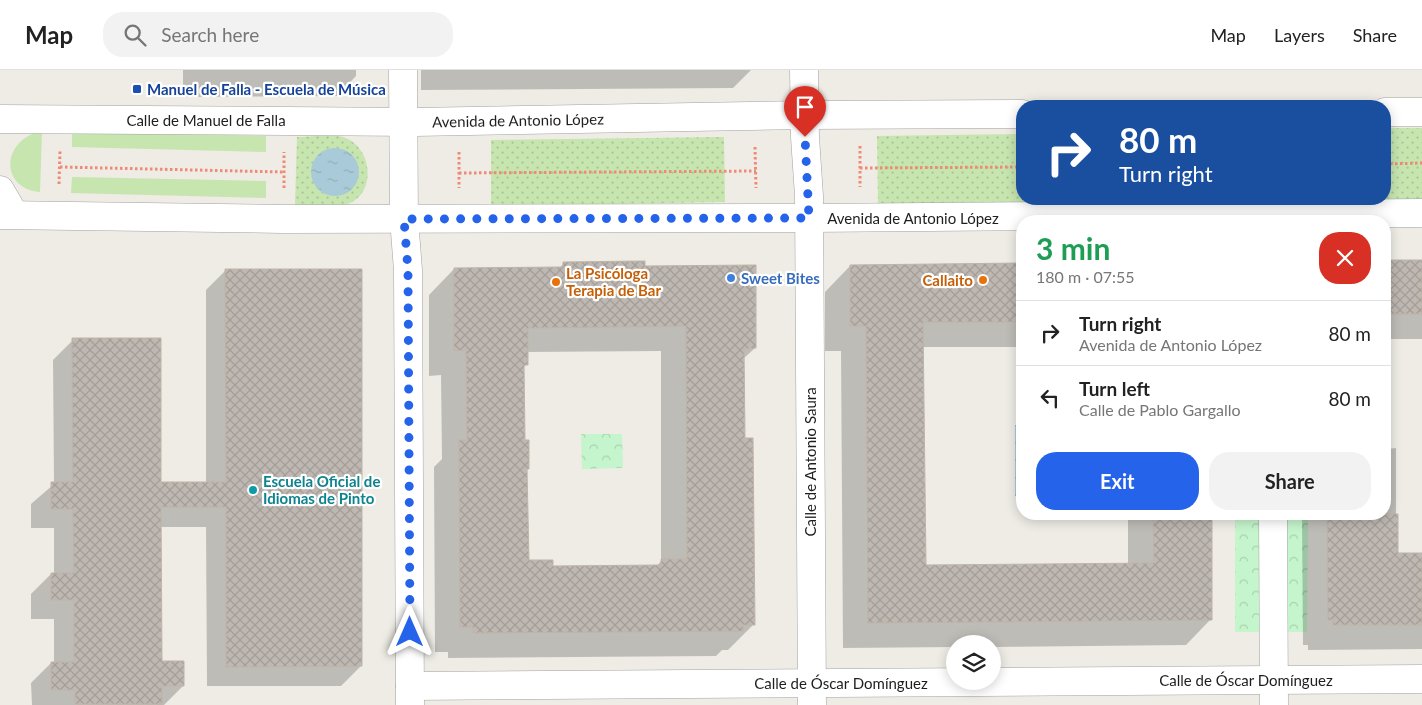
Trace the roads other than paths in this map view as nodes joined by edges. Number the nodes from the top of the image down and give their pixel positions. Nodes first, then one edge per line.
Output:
1 (403, 70) edge
2 (804, 70) edge
3 (1391, 112) edge
4 (1422, 112) edge
5 (1016, 114) edge
6 (805, 115) junction
7 (404, 122) junction
8 (3, 125) edge
9 (0, 190) edge
10 (1422, 213) edge
11 (7, 215) edge
12 (1362, 215) edge
13 (809, 218) junction
14 (1016, 218) edge
15 (404, 219) junction
16 (1273, 520) edge
17 (1422, 679) edge
18 (1274, 693) edge
19 (812, 694) edge
20 (410, 695) edge

1 - 7 street
2 - 6 street, Calle de Antonio Saura
3 - 4 street
5 - 6 street, Avenida de Antonio López
6 - 7 street, Avenida de Antonio López
6 - 13 street, Calle de Antonio Saura
7 - 8 street, Calle de Manuel de Falla
7 - 15 street
9 - 11 street
10 - 12 street, Avenida de Antonio López
11 - 15 street
13 - 14 street, Avenida de Antonio López
13 - 15 street, Avenida de Antonio López
13 - 19 street, Calle de Antonio Saura
15 - 20 street
16 - 18 street
17 - 18 street, Calle de Óscar Domínguez
18 - 19 street, Calle de Óscar Domínguez
19 - 20 street, Calle de Óscar Domínguez

